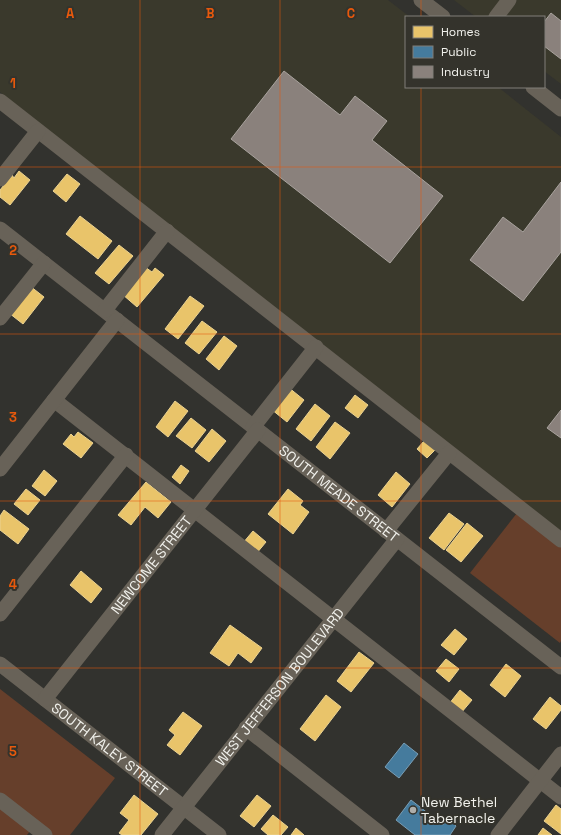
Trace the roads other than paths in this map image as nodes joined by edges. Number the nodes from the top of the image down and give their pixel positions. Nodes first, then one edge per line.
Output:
1 (421, 0) edge
2 (509, 0) edge
3 (442, 16) edge
4 (497, 16) edge
5 (534, 88) edge
6 (0, 101) edge
7 (561, 109) edge
8 (38, 131) junction
9 (0, 179) edge
10 (0, 228) edge
11 (167, 231) junction
12 (44, 263) junction
13 (105, 310) junction
14 (0, 318) edge
15 (117, 320) junction
16 (316, 347) junction
17 (54, 400) junction
18 (256, 428) junction
19 (449, 453) junction
20 (126, 455) junction
21 (0, 469) edge
22 (194, 510) junction
23 (392, 534) junction
24 (561, 540) edge
25 (0, 614) edge
26 (333, 619) junction
27 (0, 664) edge
28 (561, 667) edge
29 (45, 699) junction
30 (246, 728) junction
31 (561, 754) edge
32 (540, 781) junction
33 (561, 797) edge
34 (0, 800) edge
35 (184, 807) junction
36 (45, 835) edge
37 (162, 835) edge
38 (219, 835) edge
39 (382, 835) edge
40 (498, 835) edge

1 - 3 street
2 - 4 street
5 - 7 street
6 - 8 street
8 - 9 street
8 - 11 street
10 - 12 street, SOUTH MEADE STREET
11 - 13 street
11 - 16 street
12 - 13 street, SOUTH MEADE STREET
12 - 14 street
13 - 15 street, SOUTH MEADE STREET
15 - 17 street
15 - 18 street, SOUTH MEADE STREET
16 - 18 street, NEWCOME STREET
16 - 19 street
17 - 20 street
17 - 21 street
18 - 22 street, NEWCOME STREET
18 - 23 street, SOUTH MEADE STREET
19 - 23 street, WEST JEFFERSON BOULEVARD
19 - 24 street
20 - 22 street
20 - 25 street
22 - 26 street
22 - 29 street, NEWCOME STREET
23 - 26 street, WEST JEFFERSON BOULEVARD
23 - 28 street, SOUTH MEADE STREET
26 - 30 street, WEST JEFFERSON BOULEVARD
26 - 32 street
27 - 29 street, SOUTH KALEY STREET
29 - 35 street, SOUTH KALEY STREET
30 - 35 street, WEST JEFFERSON BOULEVARD
30 - 39 street
31 - 32 street
32 - 33 street
32 - 40 street
34 - 36 street
35 - 37 street, WEST JEFFERSON BOULEVARD
35 - 38 street, SOUTH KALEY STREET

